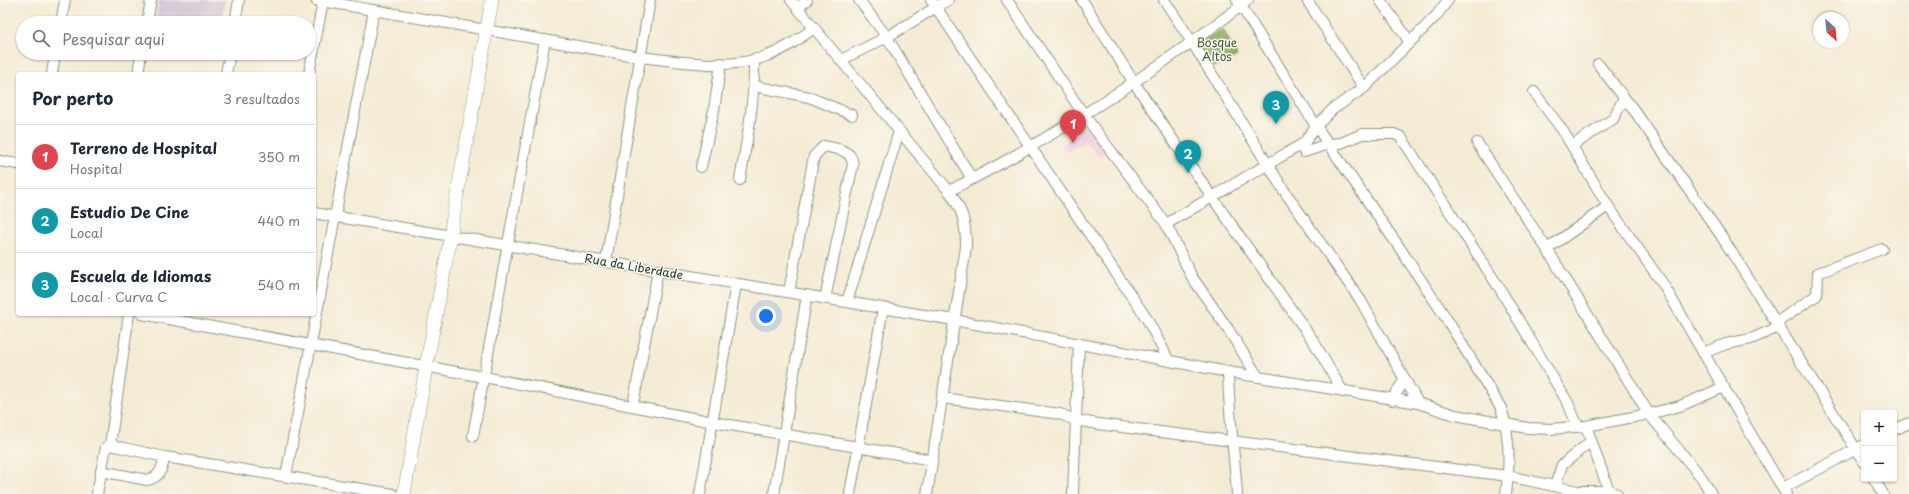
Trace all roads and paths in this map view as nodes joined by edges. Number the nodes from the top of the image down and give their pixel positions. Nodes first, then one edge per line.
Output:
1 (65, 0) edge
2 (151, 0) edge
3 (239, 0) edge
4 (492, 0) edge
5 (650, 0) edge
6 (807, 0) edge
7 (859, 0) edge
8 (948, 0) edge
9 (1007, 0) edge
10 (1082, 0) edge
11 (1164, 0) edge
12 (1307, 0) edge
13 (1380, 0) edge
14 (1448, 0) edge
15 (319, 1) edge
16 (1242, 2) edge
17 (363, 4) edge
18 (794, 4) edge
19 (934, 4) edge
20 (374, 10) junction
21 (62, 16) edge
22 (148, 16) edge
23 (236, 16) edge
24 (316, 23) edge
25 (814, 28) junction
26 (486, 31) junction
27 (887, 37) junction
28 (544, 40) junction
29 (1192, 42) junction
30 (1410, 42) junction
31 (640, 57) junction
32 (754, 59) junction
33 (54, 60) edge
34 (140, 60) edge
35 (229, 60) edge
36 (311, 60) edge
37 (841, 60) junction
38 (721, 63) junction
39 (1598, 64) dead end
40 (52, 72) edge
41 (138, 72) edge
42 (226, 72) edge
43 (309, 72) edge
44 (1133, 81) junction
45 (754, 86) junction
46 (1364, 88) junction
47 (1534, 92) dead end
48 (1624, 98) junction
49 (852, 115) dead end
50 (1084, 115) junction
51 (1316, 126) junction
52 (899, 131) junction
53 (1477, 143) dead end
54 (1328, 144) junction
55 (1572, 146) junction
56 (1030, 148) junction
57 (1304, 152) dead end
58 (0, 161) edge
59 (16, 164) edge
60 (1268, 165) junction
61 (700, 167) dead end
62 (972, 179) junction
63 (740, 180) dead end
64 (949, 191) junction
65 (1212, 198) junction
66 (1608, 206) junction
67 (316, 213) edge
68 (334, 216) junction
69 (1166, 224) junction
70 (451, 235) junction
71 (508, 244) junction
72 (1547, 249) junction
73 (1882, 249) dead end
74 (606, 261) junction
75 (658, 270) junction
76 (736, 284) junction
77 (789, 292) junction
78 (807, 295) junction
79 (825, 298) junction
80 (847, 302) junction
81 (883, 308) junction
82 (316, 313) edge
83 (129, 316) edge
84 (164, 316) edge
85 (315, 316) edge
86 (185, 318) edge
87 (954, 320) junction
88 (1777, 325) junction
89 (310, 345) junction
90 (1079, 345) junction
91 (1703, 353) junction
92 (1168, 359) junction
93 (426, 366) junction
94 (1228, 372) junction
95 (484, 377) junction
96 (1258, 377) junction
97 (1405, 379) junction
98 (1724, 386) junction
99 (1343, 392) junction
100 (942, 398) junction
101 (1392, 400) junction
102 (1418, 404) junction
103 (633, 405) junction
104 (1649, 414) junction
105 (1075, 420) junction
106 (713, 422) junction
107 (1909, 423) edge
108 (1506, 424) junction
109 (1582, 427) junction
110 (1897, 429) edge
111 (784, 433) junction
112 (472, 436) dead end
113 (1591, 441) junction
114 (1233, 442) junction
115 (110, 445) junction
116 (858, 446) junction
117 (1860, 447) edge
118 (165, 457) junction
119 (932, 460) junction
120 (101, 471) junction
121 (286, 476) junction
122 (1508, 476) junction
123 (1876, 482) edge
124 (1554, 486) junction
125 (1784, 491) edge
126 (1577, 492) edge
127 (1613, 492) edge
128 (98, 494) edge
129 (393, 494) edge
130 (404, 494) edge
131 (700, 494) edge
132 (774, 494) edge
133 (850, 494) edge
134 (927, 494) edge
135 (1073, 494) edge
136 (1237, 494) edge
137 (1506, 494) edge
138 (1711, 494) edge
139 (1883, 494) edge

1 - 21 street
2 - 22 street
3 - 23 street
4 - 26 main road
5 - 31 street
6 - 18 street
7 - 27 street
8 - 19 street
9 - 50 street
10 - 44 street
11 - 29 street
12 - 46 street
13 - 30 street
14 - 30 street
15 - 17 street
15 - 24 street
16 - 29 street
16 - 51 street
17 - 20 street
18 - 25 street
19 - 27 street
19 - 56 street
20 - 26 street
20 - 68 street
25 - 32 street
25 - 37 street
26 - 28 street
26 - 70 main road
27 - 37 street
27 - 62 street
28 - 31 street
28 - 71 street
29 - 44 street
29 - 60 street
30 - 46 street
31 - 38 street
31 - 74 street
32 - 38 street
32 - 45 street
33 - 40 street
34 - 41 street
35 - 42 street
36 - 43 street
37 - 52 street
38 - 61 street
39 - 48 street
44 - 50 street
44 - 65 street
45 - 49 street
45 - 63 street
46 - 51 street
47 - 55 street
48 - 55 street
48 - 88 street
50 - 56 street
50 - 69 street
51 - 54 street
51 - 60 street
52 - 64 street
52 - 80 street
53 - 72 street
54 - 57 street
54 - 108 street
54 - 109 street
55 - 66 street
56 - 62 street
56 - 92 street
58 - 59 street
60 - 65 street
60 - 97 street
62 - 64 street
64 - 87 street
65 - 69 street
65 - 99 street
66 - 72 street
66 - 91 street
67 - 68 street, Rua da Liberdade
68 - 70 street, Rua da Liberdade
68 - 82 street
69 - 96 street
70 - 71 street, Rua da Liberdade
70 - 93 main road
71 - 74 street, Rua da Liberdade
71 - 95 street
72 - 104 street
73 - 88 street
74 - 75 street, Rua da Liberdade
75 - 76 street, Rua da Liberdade
75 - 103 street
76 - 77 street, Rua da Liberdade
76 - 106 street
77 - 78 street, Rua da Liberdade
77 - 79 street
78 - 79 street, Rua da Liberdade
78 - 111 street
79 - 80 street, Rua da Liberdade
80 - 81 street, Rua da Liberdade
81 - 87 street, Rua da Liberdade
81 - 116 street
83 - 115 street
84 - 86 street
85 - 89 street
86 - 89 street
87 - 90 street, Rua da Liberdade
87 - 100 street
88 - 91 street
88 - 117 street
89 - 93 street
89 - 121 street
90 - 92 street, Rua da Liberdade
90 - 105 street
91 - 98 street
92 - 94 street, Rua da Liberdade
93 - 95 street
93 - 130 main road
94 - 96 street, Rua da Liberdade
94 - 114 street
95 - 103 street
95 - 112 street
96 - 99 street, Rua da Liberdade
97 - 101 street
97 - 102 street
98 - 104 street, Rua da Liberdade
98 - 125 street
99 - 101 street, Rua da Liberdade
100 - 105 street
100 - 119 street
101 - 102 street, Rua da Liberdade
102 - 108 street, Rua da Liberdade
103 - 106 street
104 - 109 street, Rua da Liberdade
104 - 138 street
105 - 114 street
105 - 135 street
106 - 111 street
106 - 131 street
107 - 110 street
108 - 109 street, Rua da Liberdade
108 - 122 street
109 - 113 street
111 - 116 street
111 - 132 street
113 - 124 street
113 - 127 street
114 - 122 street
114 - 136 street
115 - 118 street
115 - 120 street
116 - 119 street
116 - 133 street
117 - 125 street
118 - 120 street
118 - 121 street
119 - 134 street
120 - 128 street
121 - 129 street
122 - 124 street
122 - 137 street
123 - 139 street
124 - 126 street
126 - 127 street

